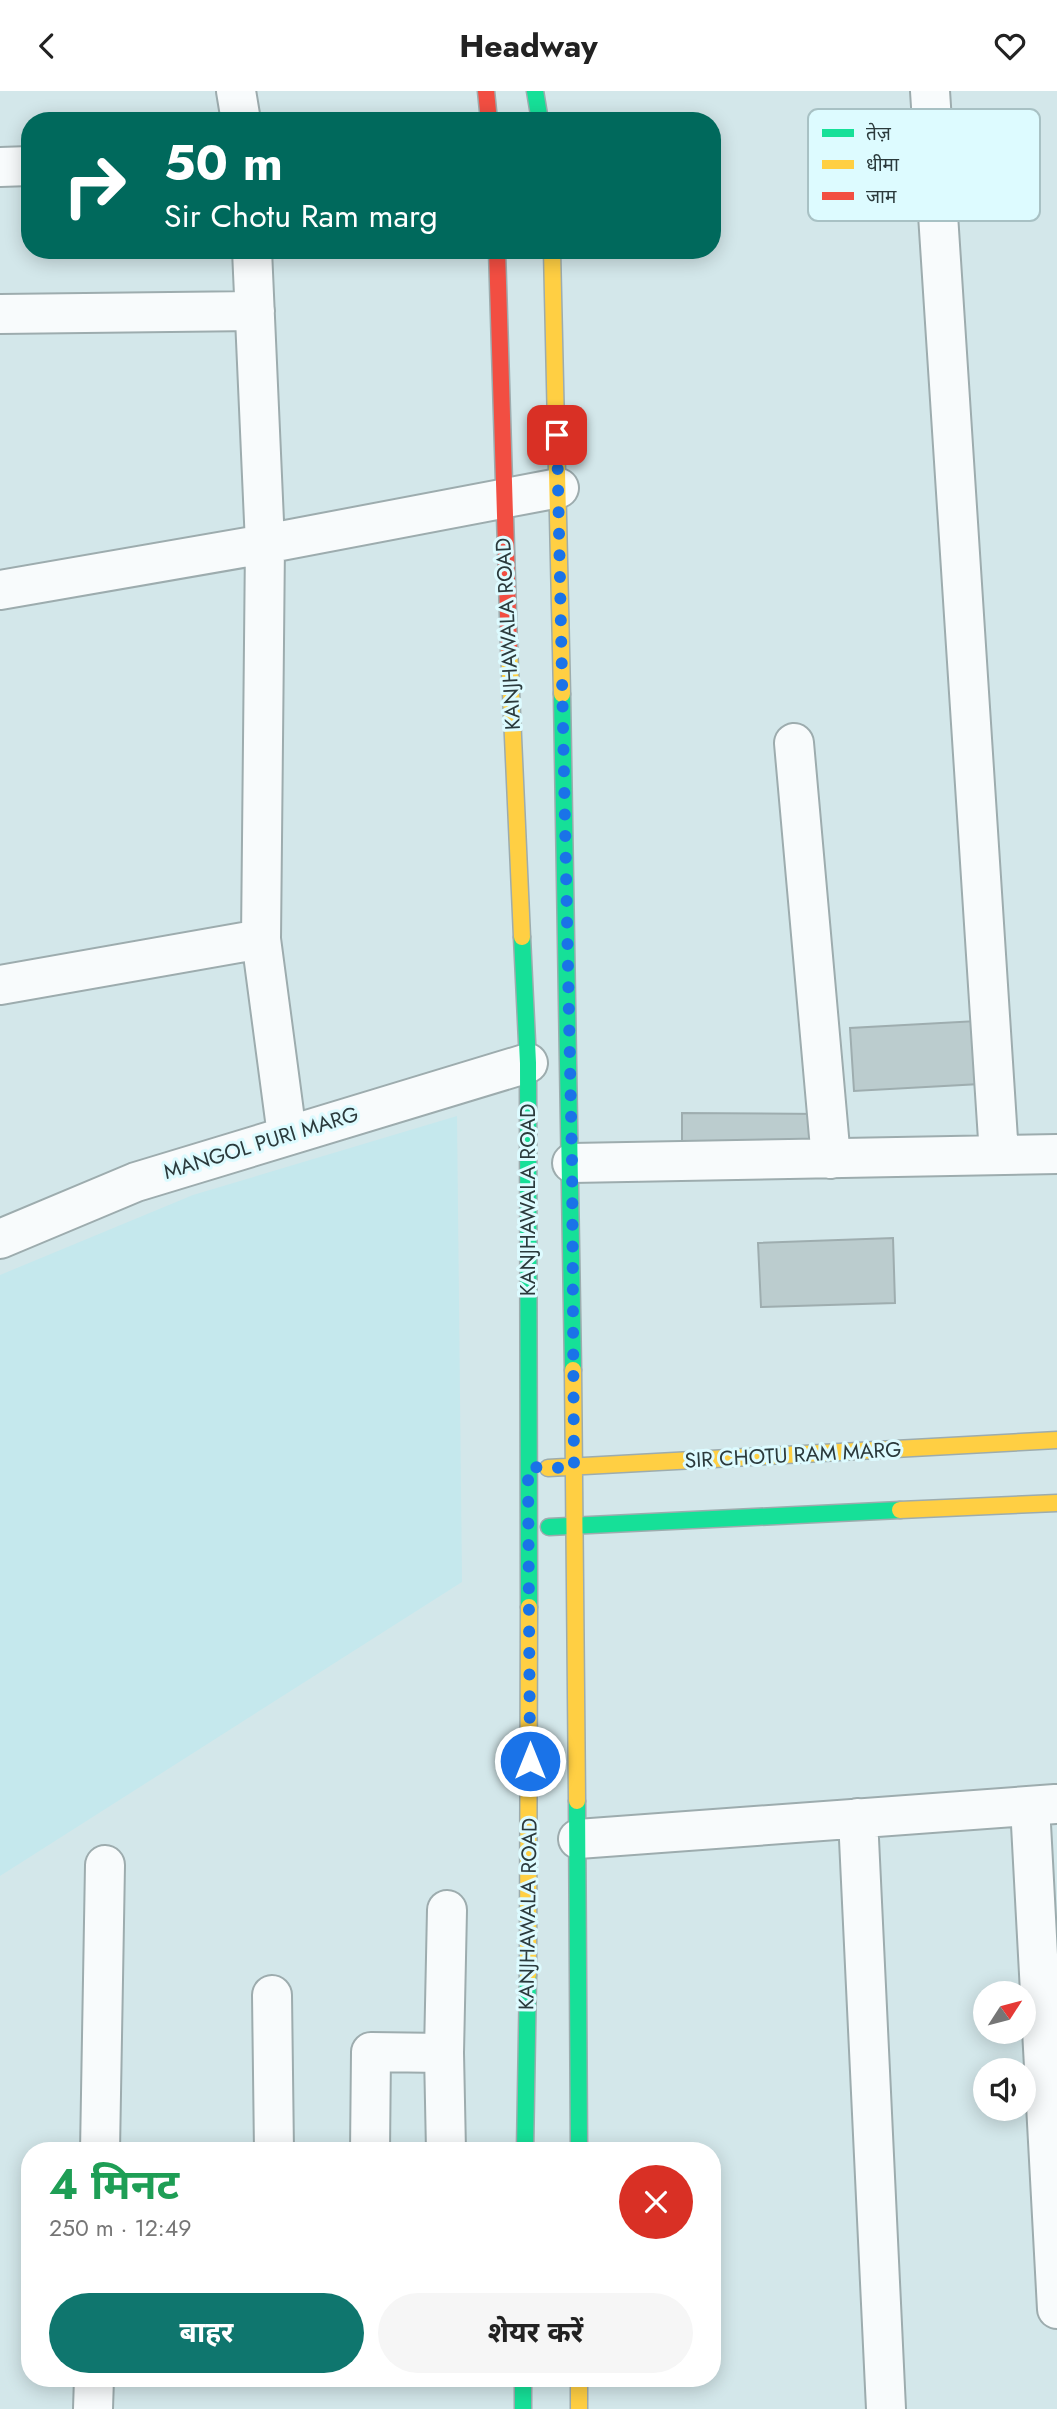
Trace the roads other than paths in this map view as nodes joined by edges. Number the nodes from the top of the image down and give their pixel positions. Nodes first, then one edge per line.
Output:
1 (236, 91) edge
2 (486, 91) edge
3 (535, 91) edge
4 (930, 91) edge
5 (931, 109) edge
6 (240, 112) edge
7 (488, 112) edge
8 (538, 112) edge
9 (21, 166) edge
10 (0, 167) edge
11 (938, 221) edge
12 (252, 259) edge
13 (497, 259) edge
14 (552, 259) edge
15 (254, 311) junction
16 (0, 314) edge
17 (559, 488) junction
18 (502, 498) junction
19 (265, 544) junction
20 (0, 590) edge
21 (794, 743) dead end
22 (261, 939) junction
23 (0, 985) edge
24 (528, 1063) junction
25 (287, 1135) junction
26 (1057, 1154) edge
27 (999, 1156) junction
28 (831, 1159) junction
29 (572, 1163) junction
30 (0, 1239) edge
31 (1057, 1440) edge
32 (528, 1467) junction
33 (574, 1468) junction
34 (1057, 1503) edge
35 (528, 1526) junction
36 (574, 1528) junction
37 (1044, 1805) edge
38 (858, 1818) junction
39 (578, 1839) junction
40 (105, 1865) dead end
41 (447, 1910) dead end
42 (272, 1995) dead end
43 (444, 2053) junction
44 (100, 2142) edge
45 (274, 2142) edge
46 (370, 2142) edge
47 (446, 2142) edge
48 (525, 2142) edge
49 (579, 2142) edge
50 (1057, 2309) edge
51 (94, 2387) edge
52 (523, 2387) edge
53 (579, 2387) edge
54 (93, 2409) edge
55 (523, 2409) edge
56 (579, 2409) edge
57 (886, 2409) edge

1 - 6 street
2 - 7 main road
3 - 8 main road
4 - 5 street
9 - 10 street
11 - 27 street
12 - 15 street
13 - 18 main road, KANJHAWALA ROAD
14 - 17 main road, KANJHAWALA ROAD
15 - 16 street
15 - 19 street
17 - 18 street
17 - 29 main road, KANJHAWALA ROAD
18 - 19 street
18 - 24 main road, KANJHAWALA ROAD
19 - 20 street
19 - 22 street
21 - 28 street
22 - 23 street
22 - 25 street
24 - 25 street, MANGOL PURI MARG
24 - 32 main road, KANJHAWALA ROAD
25 - 30 street, MANGOL PURI MARG
26 - 27 street
27 - 28 street
28 - 29 street
29 - 33 main road, KANJHAWALA ROAD
31 - 33 main road, SIR CHOTU RAM MARG
32 - 33 main road, SIR CHOTU RAM MARG
32 - 35 main road, KANJHAWALA ROAD
33 - 36 main road, KANJHAWALA ROAD
34 - 36 main road
35 - 36 main road
35 - 48 main road, KANJHAWALA ROAD
36 - 39 main road, KANJHAWALA ROAD
37 - 38 street
37 - 50 street
38 - 39 street
38 - 57 street
39 - 49 main road, KANJHAWALA ROAD
40 - 44 street
41 - 43 street
42 - 45 street
43 - 46 street
43 - 47 street
51 - 54 street
52 - 55 main road
53 - 56 main road

